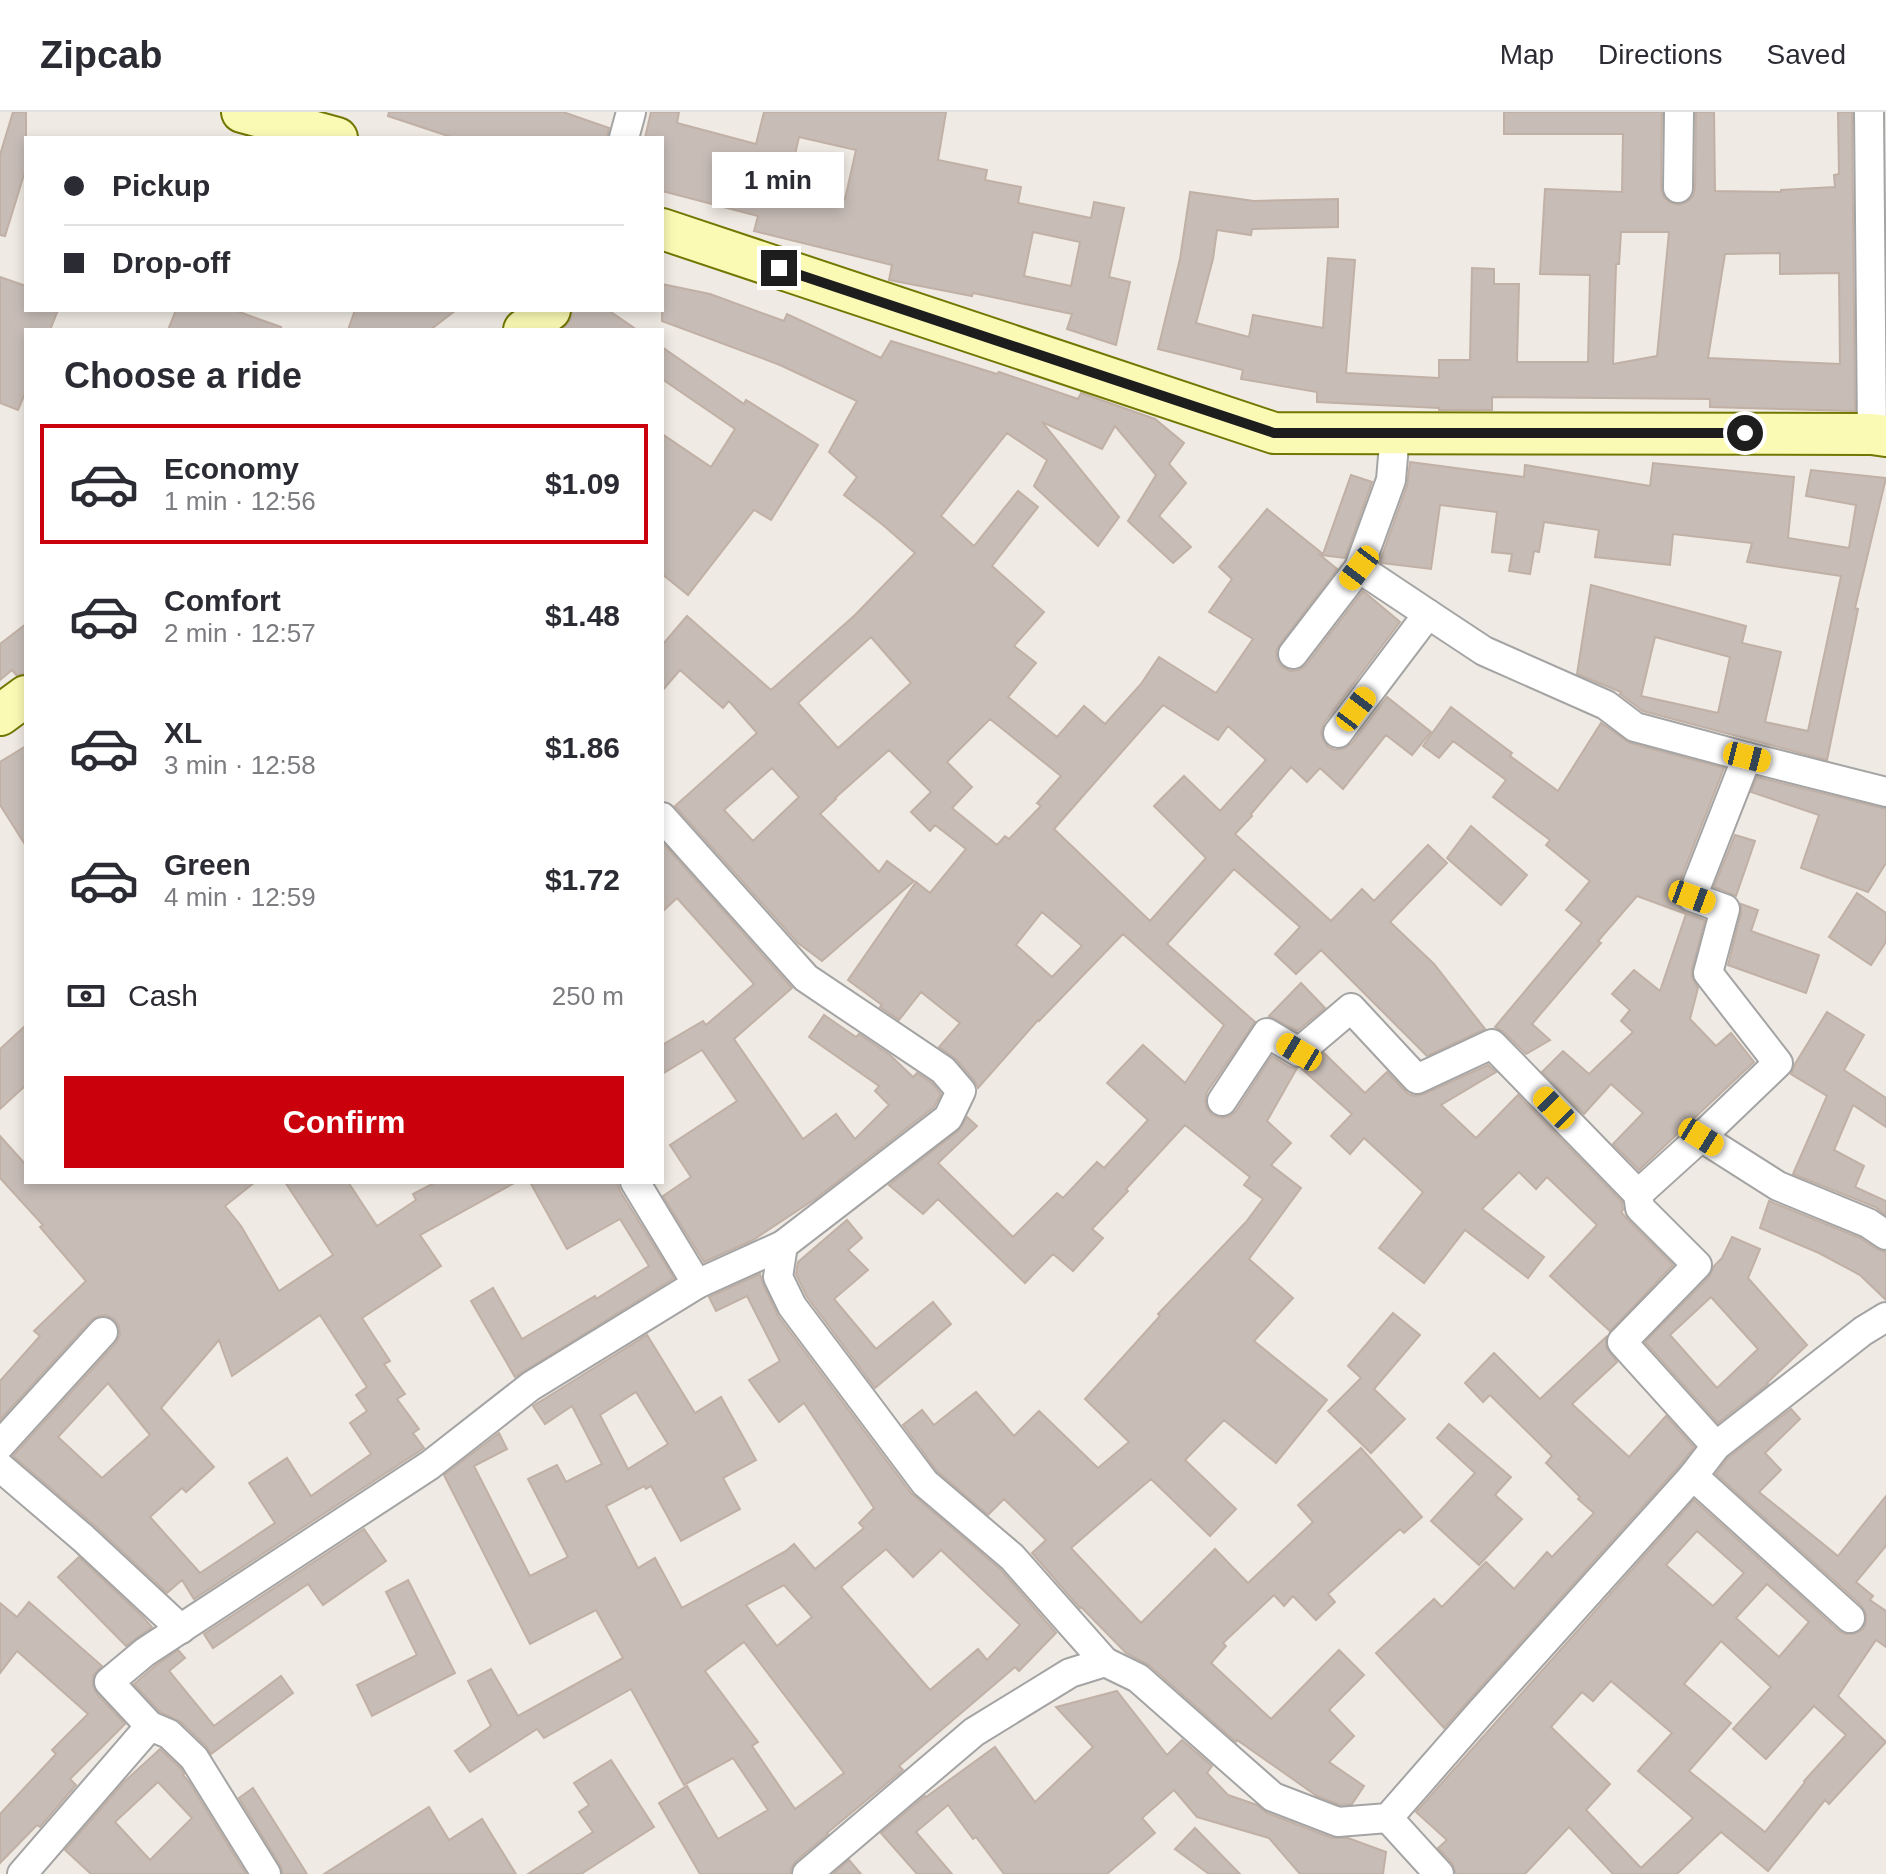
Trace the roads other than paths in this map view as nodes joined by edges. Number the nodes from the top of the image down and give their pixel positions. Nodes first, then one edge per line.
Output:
1 (631, 112) edge
2 (1679, 112) edge
3 (1869, 112) edge
4 (248, 113) edge
5 (330, 136) edge
6 (625, 136) edge
7 (1678, 188) dead end
8 (664, 230) edge
9 (547, 312) edge
10 (527, 328) edge
11 (1395, 433) junction
12 (1879, 435) edge
13 (1359, 568) junction
14 (1428, 614) junction
15 (1293, 654) dead end
16 (24, 697) edge
17 (0, 715) edge
18 (1338, 733) dead end
19 (1747, 757) junction
20 (1886, 792) edge
21 (664, 819) edge
22 (1222, 1101) dead end
23 (1701, 1137) junction
24 (636, 1184) edge
25 (1638, 1194) junction
26 (1886, 1235) edge
27 (783, 1245) junction
28 (697, 1284) junction
29 (1886, 1317) edge
30 (103, 1332) dead end
31 (0, 1445) edge
32 (1716, 1446) junction
33 (1693, 1476) junction
34 (5, 1481) edge
35 (1850, 1618) dead end
36 (181, 1629) junction
37 (1105, 1662) junction
38 (150, 1726) junction
39 (1388, 1818) junction
40 (22, 1874) edge
41 (266, 1874) edge
42 (807, 1874) edge
43 (1439, 1874) edge

1 - 6 street
2 - 7 street
3 - 12 street
4 - 5 main road
8 - 11 main road
9 - 10 main road
11 - 12 main road
11 - 13 street
13 - 14 street
13 - 15 street
14 - 18 street
14 - 19 street
16 - 17 main road
19 - 20 street
19 - 23 street
21 - 27 street
22 - 25 street
23 - 25 street
23 - 26 street
24 - 28 street
25 - 32 street
27 - 28 street
27 - 37 street
28 - 36 street
29 - 32 street
30 - 31 street
32 - 33 street
33 - 35 street
33 - 39 street
34 - 36 street
36 - 38 street
37 - 39 street
37 - 42 street
38 - 40 street
38 - 41 street
39 - 43 street

